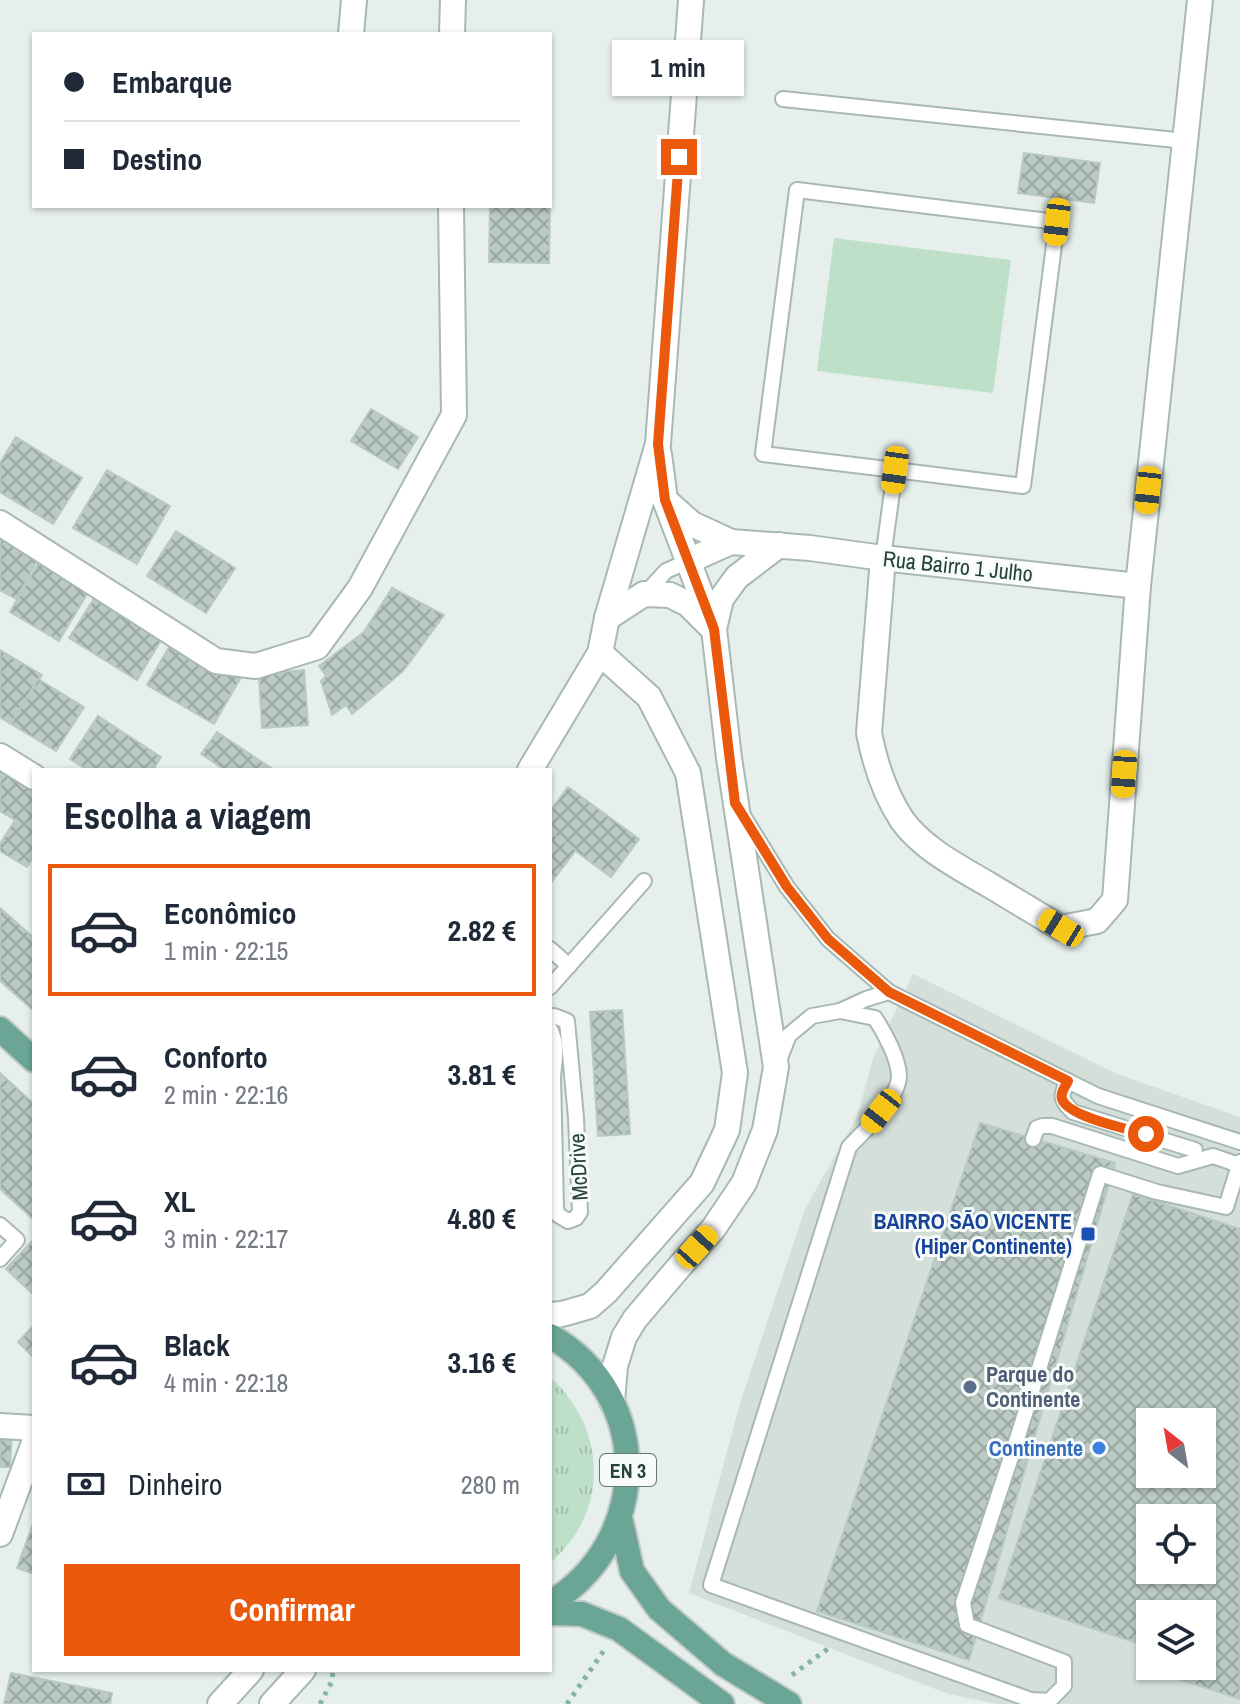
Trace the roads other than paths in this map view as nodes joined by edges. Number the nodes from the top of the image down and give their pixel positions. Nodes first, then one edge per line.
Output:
1 (354, 0) edge
2 (453, 0) edge
3 (691, 0) edge
4 (1200, 0) edge
5 (351, 32) edge
6 (452, 32) edge
7 (783, 99) dead end
8 (1185, 141) junction
9 (451, 208) edge
10 (658, 444) junction
11 (895, 470) junction
12 (665, 500) junction
13 (0, 523) edge
14 (731, 542) junction
15 (779, 545) junction
16 (883, 558) junction
17 (688, 561) junction
18 (1138, 586) junction
19 (644, 594) junction
20 (607, 618) junction
21 (714, 629) junction
22 (600, 653) junction
23 (0, 756) edge
24 (531, 768) edge
25 (32, 776) edge
26 (735, 803) junction
27 (644, 881) dead end
28 (552, 951) edge
29 (569, 966) junction
30 (552, 985) edge
31 (889, 992) junction
32 (840, 1011) junction
33 (552, 1016) edge
34 (0, 1029) edge
35 (552, 1033) edge
36 (32, 1058) edge
37 (776, 1067) junction
38 (1068, 1081) junction
39 (1033, 1139) dead end
40 (1240, 1142) edge
41 (1195, 1150) dead end
42 (1240, 1163) edge
43 (0, 1225) edge
44 (0, 1259) edge
45 (552, 1315) edge
46 (552, 1337) edge
47 (612, 1402) junction
48 (0, 1426) edge
49 (32, 1428) edge
50 (32, 1448) edge
51 (620, 1517) junction
52 (0, 1534) edge
53 (552, 1602) edge
54 (552, 1613) edge
55 (247, 1672) edge
56 (301, 1672) edge
57 (779, 1698) edge
58 (220, 1704) edge
59 (272, 1704) edge
60 (722, 1704) edge

1 - 5 street
2 - 6 street
3 - 10 street
4 - 8 street
7 - 8 lane
8 - 18 street
9 - 13 street
10 - 12 street
10 - 20 street
11 - 11 lane
11 - 16 lane
12 - 14 street
12 - 17 street
14 - 15 street, Rua Bairro 1 Julho
14 - 17 street
15 - 16 street, Rua Bairro 1 Julho
15 - 21 street
16 - 18 street, Rua Bairro 1 Julho
16 - 18 street
17 - 19 lane
17 - 21 street
19 - 20 street
19 - 21 street
20 - 22 street
21 - 26 street
22 - 24 street
22 - 45 street
23 - 25 street
26 - 31 lane
26 - 37 street
27 - 29 lane
28 - 29 lane
29 - 30 lane
31 - 32 lane
31 - 38 lane
32 - 37 lane
32 - 42 lane
33 - 35 lane, McDrive
34 - 36 main road
37 - 47 street
38 - 40 lane
38 - 41 lane
39 - 42 lane
43 - 44 lane
46 - 47 main road, EN 3
47 - 51 main road, EN 3
48 - 49 street
50 - 52 street
51 - 53 main road, EN 3
51 - 57 main road, EN 3
54 - 60 main road
55 - 58 street
56 - 59 street

